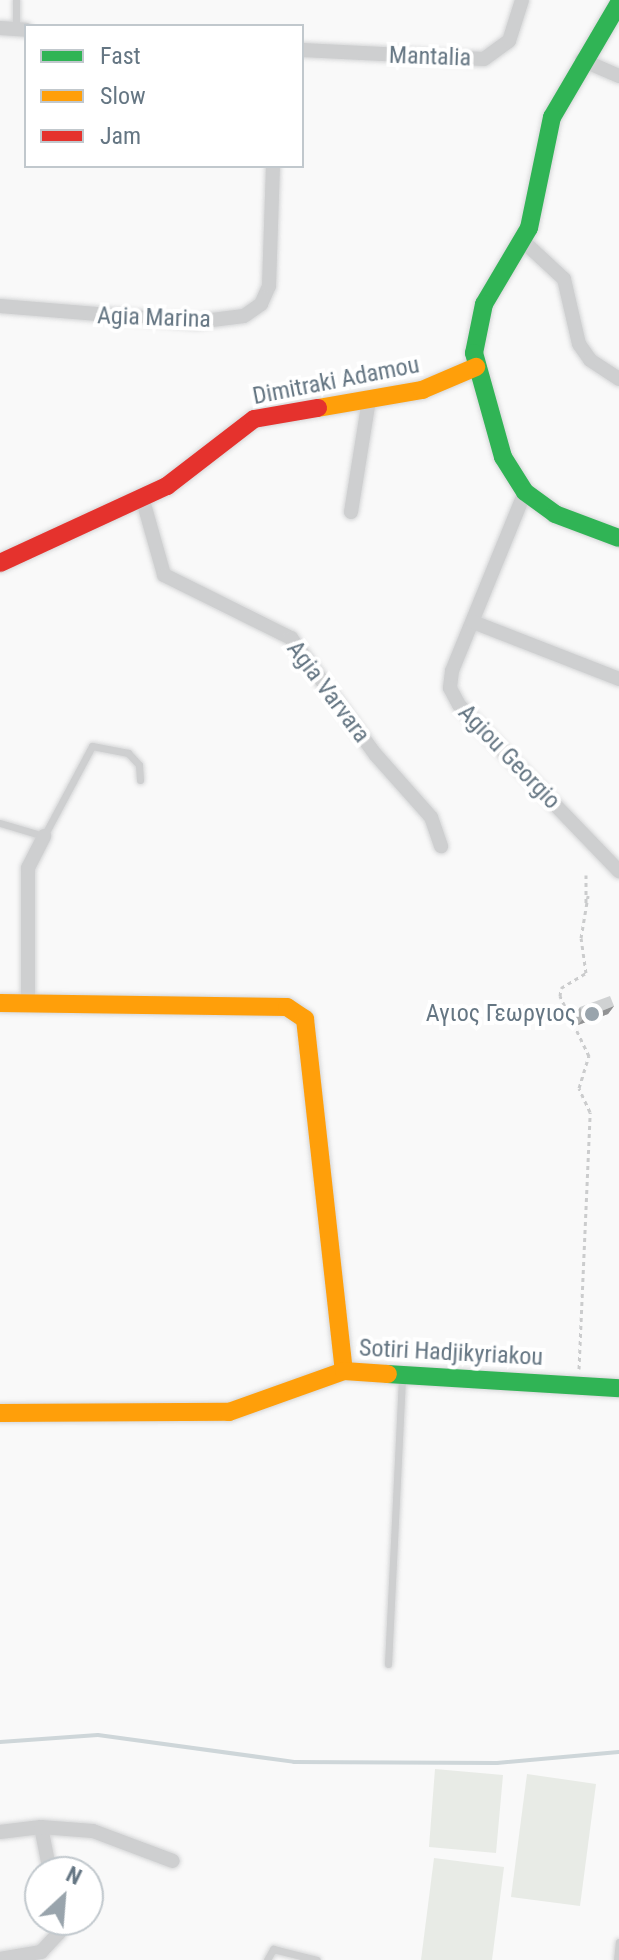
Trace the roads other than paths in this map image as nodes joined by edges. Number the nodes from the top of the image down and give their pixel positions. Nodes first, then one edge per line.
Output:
1 (16, 0) edge
2 (522, 0) edge
3 (619, 3) edge
4 (0, 28) edge
5 (21, 30) edge
6 (304, 50) edge
7 (582, 60) junction
8 (619, 76) edge
9 (273, 168) edge
10 (523, 241) junction
11 (0, 306) edge
12 (476, 367) junction
13 (619, 379) edge
14 (369, 400) junction
15 (525, 492) junction
16 (142, 497) junction
17 (351, 512) dead end
18 (619, 538) edge
19 (0, 563) edge
20 (473, 622) junction
21 (619, 679) edge
22 (140, 780) dead end
23 (0, 823) edge
24 (44, 836) junction
25 (441, 846) dead end
26 (619, 871) edge
27 (0, 1003) edge
28 (28, 1004) junction
29 (344, 1371) junction
30 (402, 1375) junction
31 (619, 1388) edge
32 (0, 1413) edge
33 (388, 1664) dead end
34 (41, 1827) junction
35 (0, 1832) edge
36 (47, 1856) edge
37 (173, 1861) dead end
38 (56, 1936) edge
39 (619, 1942) edge
40 (0, 1959) edge
41 (267, 1960) edge
42 (317, 1960) edge
43 (617, 1960) edge

1 - 5 lane
2 - 6 street, Mantalia
3 - 7 street
4 - 5 street
7 - 8 street
7 - 10 street
9 - 11 street, Agia Marina
10 - 12 street
10 - 13 street
12 - 14 street, Dimitraki Adamou
12 - 15 street
14 - 16 street, Dimitraki Adamou
14 - 17 street
15 - 18 street
15 - 20 street, Agiou Georgio
16 - 19 street, Dimitraki Adamou
16 - 25 street, Agia Varvara
20 - 21 street
20 - 26 street, Agiou Georgio
22 - 24 lane
23 - 24 lane
24 - 28 street
27 - 28 street
28 - 29 street
29 - 30 street, Sotiri Hadjikyriakou
29 - 32 street, Sotiri Hadjikyriakou
30 - 31 street, Sotiri Hadjikyriakou
30 - 33 lane
34 - 35 street
34 - 36 street
34 - 37 street
38 - 40 street
39 - 43 lane
41 - 42 lane

